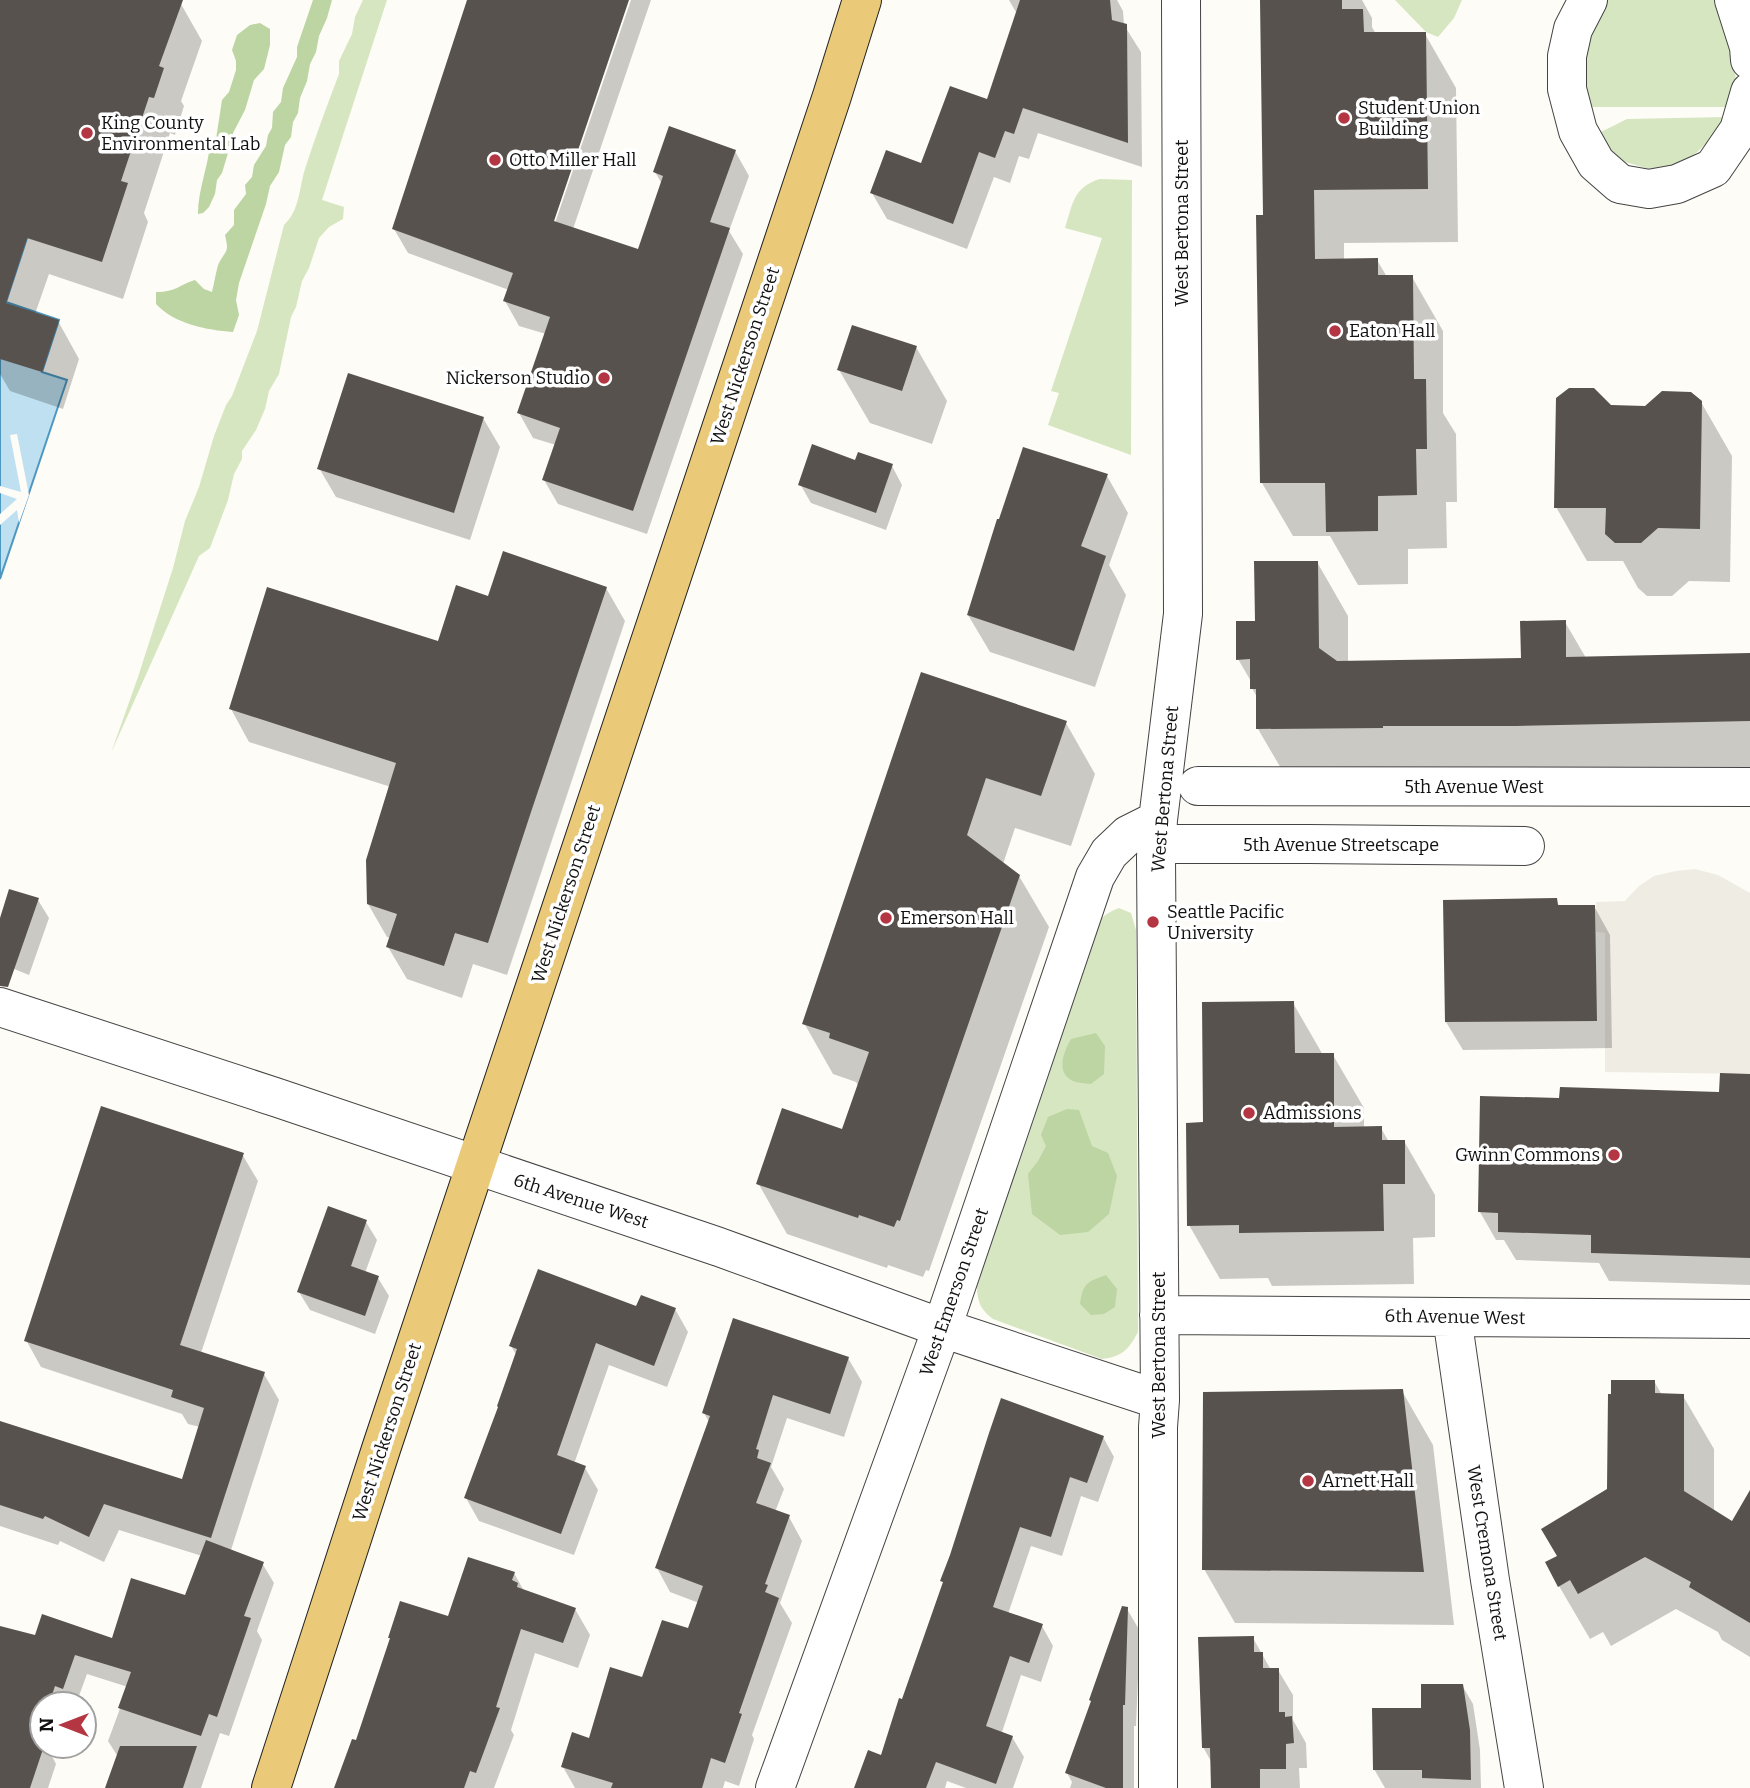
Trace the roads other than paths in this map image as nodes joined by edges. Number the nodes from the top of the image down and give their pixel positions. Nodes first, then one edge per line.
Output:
1 (862, 0) edge
2 (1181, 0) edge
3 (1588, 0) edge
4 (1734, 0) edge
5 (1750, 60) edge
6 (1750, 92) edge
7 (1198, 786) dead end
8 (1750, 788) edge
9 (1158, 832) junction
10 (1525, 846) dead end
11 (0, 1007) edge
12 (476, 1166) junction
13 (1159, 1315) junction
14 (1452, 1317) junction
15 (1750, 1319) edge
16 (943, 1328) junction
17 (1160, 1400) junction
18 (271, 1788) edge
19 (775, 1788) edge
20 (1158, 1788) edge
21 (1524, 1788) edge

1 - 12 main road, West Nickerson Street
2 - 9 street, West Bertona Street
3 - 6 street
4 - 5 street
7 - 8 street, 5th Avenue West
9 - 10 street, 5th Avenue Streetscape
9 - 13 street, West Bertona Street
9 - 16 street, West Emerson Street
11 - 12 street, 6th Avenue West
12 - 16 street, 6th Avenue West
12 - 18 main road, West Nickerson Street
13 - 14 street, 6th Avenue West
13 - 17 street, West Bertona Street
14 - 15 street, 6th Avenue West
14 - 21 street, West Cremona Street
16 - 17 street, 6th Avenue West
16 - 19 street, West Emerson Street
17 - 20 street, West Bertona Street

